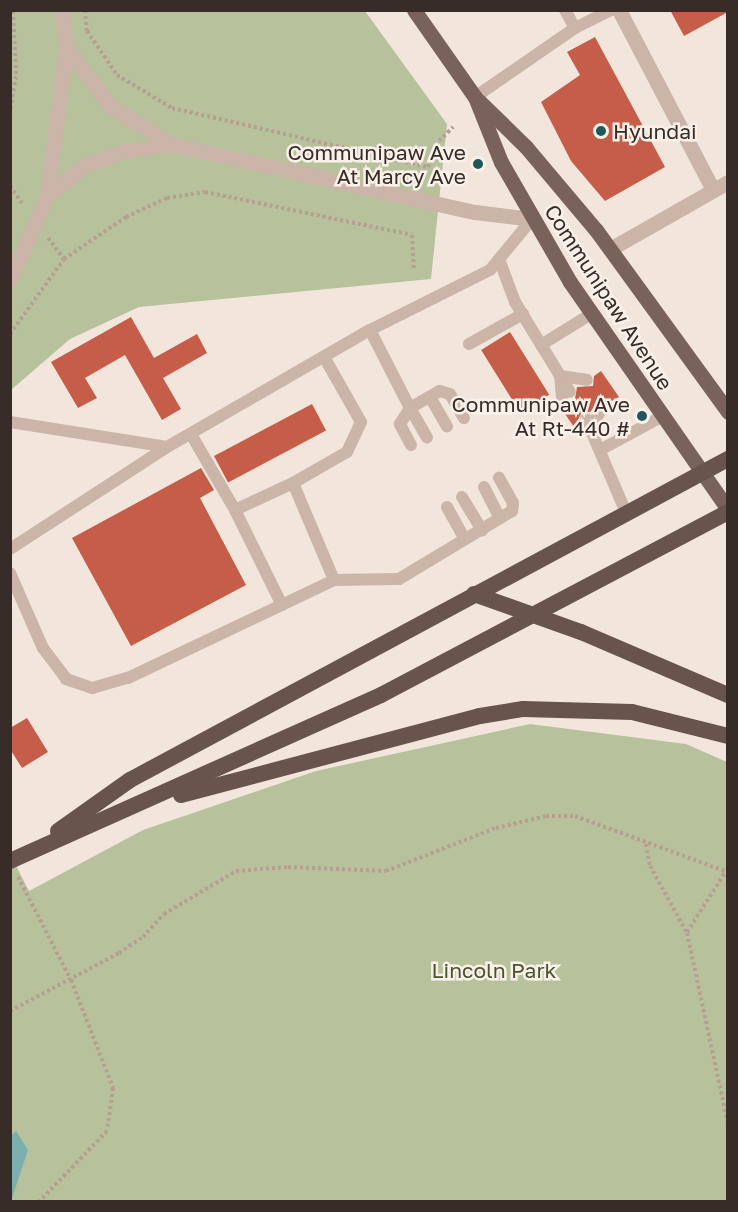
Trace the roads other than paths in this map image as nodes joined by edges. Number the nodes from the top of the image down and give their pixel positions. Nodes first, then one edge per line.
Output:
1 (62, 10) edge
2 (414, 10) edge
3 (565, 10) edge
4 (612, 10) edge
5 (618, 10) edge
6 (575, 28) junction
7 (66, 47) junction
8 (475, 97) junction
9 (170, 144) junction
10 (728, 182) edge
11 (713, 190) junction
12 (46, 195) junction
13 (532, 219) junction
14 (610, 249) junction
15 (499, 259) junction
16 (10, 280) edge
17 (523, 314) junction
18 (591, 314) junction
19 (370, 330) junction
20 (469, 344) dead end
21 (541, 345) junction
22 (324, 357) junction
23 (560, 376) junction
24 (587, 380) dead end
25 (566, 394) dead end
26 (430, 396) junction
27 (604, 406) dead end
28 (410, 408) junction
29 (728, 412) edge
30 (663, 416) junction
31 (464, 418) dead end
32 (10, 422) edge
33 (447, 426) dead end
34 (192, 436) junction
35 (427, 437) dead end
36 (411, 445) dead end
37 (167, 447) junction
38 (600, 450) junction
39 (728, 459) edge
40 (702, 471) junction
41 (498, 478) dead end
42 (293, 483) junction
43 (484, 487) dead end
44 (462, 497) dead end
45 (447, 507) dead end
46 (235, 510) junction
47 (625, 510) junction
48 (728, 510) edge
49 (500, 519) junction
50 (482, 530) junction
51 (465, 539) junction
52 (10, 549) edge
53 (10, 573) edge
54 (334, 580) junction
55 (474, 594) junction
56 (282, 605) junction
57 (529, 613) junction
58 (728, 695) edge
59 (728, 736) edge
60 (143, 804) junction
61 (36, 847) junction
62 (13, 867) edge

1 - 7 street
2 - 8 main road, Communipaw Avenue
3 - 6 lane
4 - 6 lane
5 - 11 street
6 - 8 lane
7 - 9 street
7 - 12 street
8 - 13 main road, Communipaw Avenue
8 - 14 main road, Communipaw Avenue
9 - 12 street
9 - 13 street
10 - 11 street
11 - 14 street
12 - 16 street
13 - 15 lane
13 - 18 main road, Communipaw Avenue
14 - 29 main road, Communipaw Avenue
15 - 17 lane
15 - 19 lane
17 - 20 lane
17 - 21 lane
18 - 21 lane
18 - 30 main road, Communipaw Avenue
19 - 22 lane
19 - 28 lane
21 - 23 lane
22 - 34 lane
22 - 42 lane
23 - 24 lane
23 - 25 lane
26 - 28 lane
26 - 31 lane
26 - 33 lane
27 - 38 lane
28 - 35 lane
28 - 36 lane
30 - 38 lane
30 - 40 main road, Communipaw Avenue
32 - 37 lane
34 - 37 lane
34 - 46 lane
37 - 52 lane
38 - 47 lane
39 - 40 highway
40 - 47 highway
40 - 48 main road, Communipaw Avenue
41 - 49 lane
42 - 46 lane
42 - 54 lane
43 - 49 lane
44 - 50 lane
45 - 51 lane
46 - 56 lane
47 - 55 highway
48 - 57 highway
49 - 50 lane
50 - 51 lane
51 - 54 lane
53 - 56 lane
54 - 56 lane
55 - 57 highway
55 - 61 highway
57 - 58 highway
57 - 60 highway
59 - 60 highway
60 - 61 highway
61 - 62 highway

